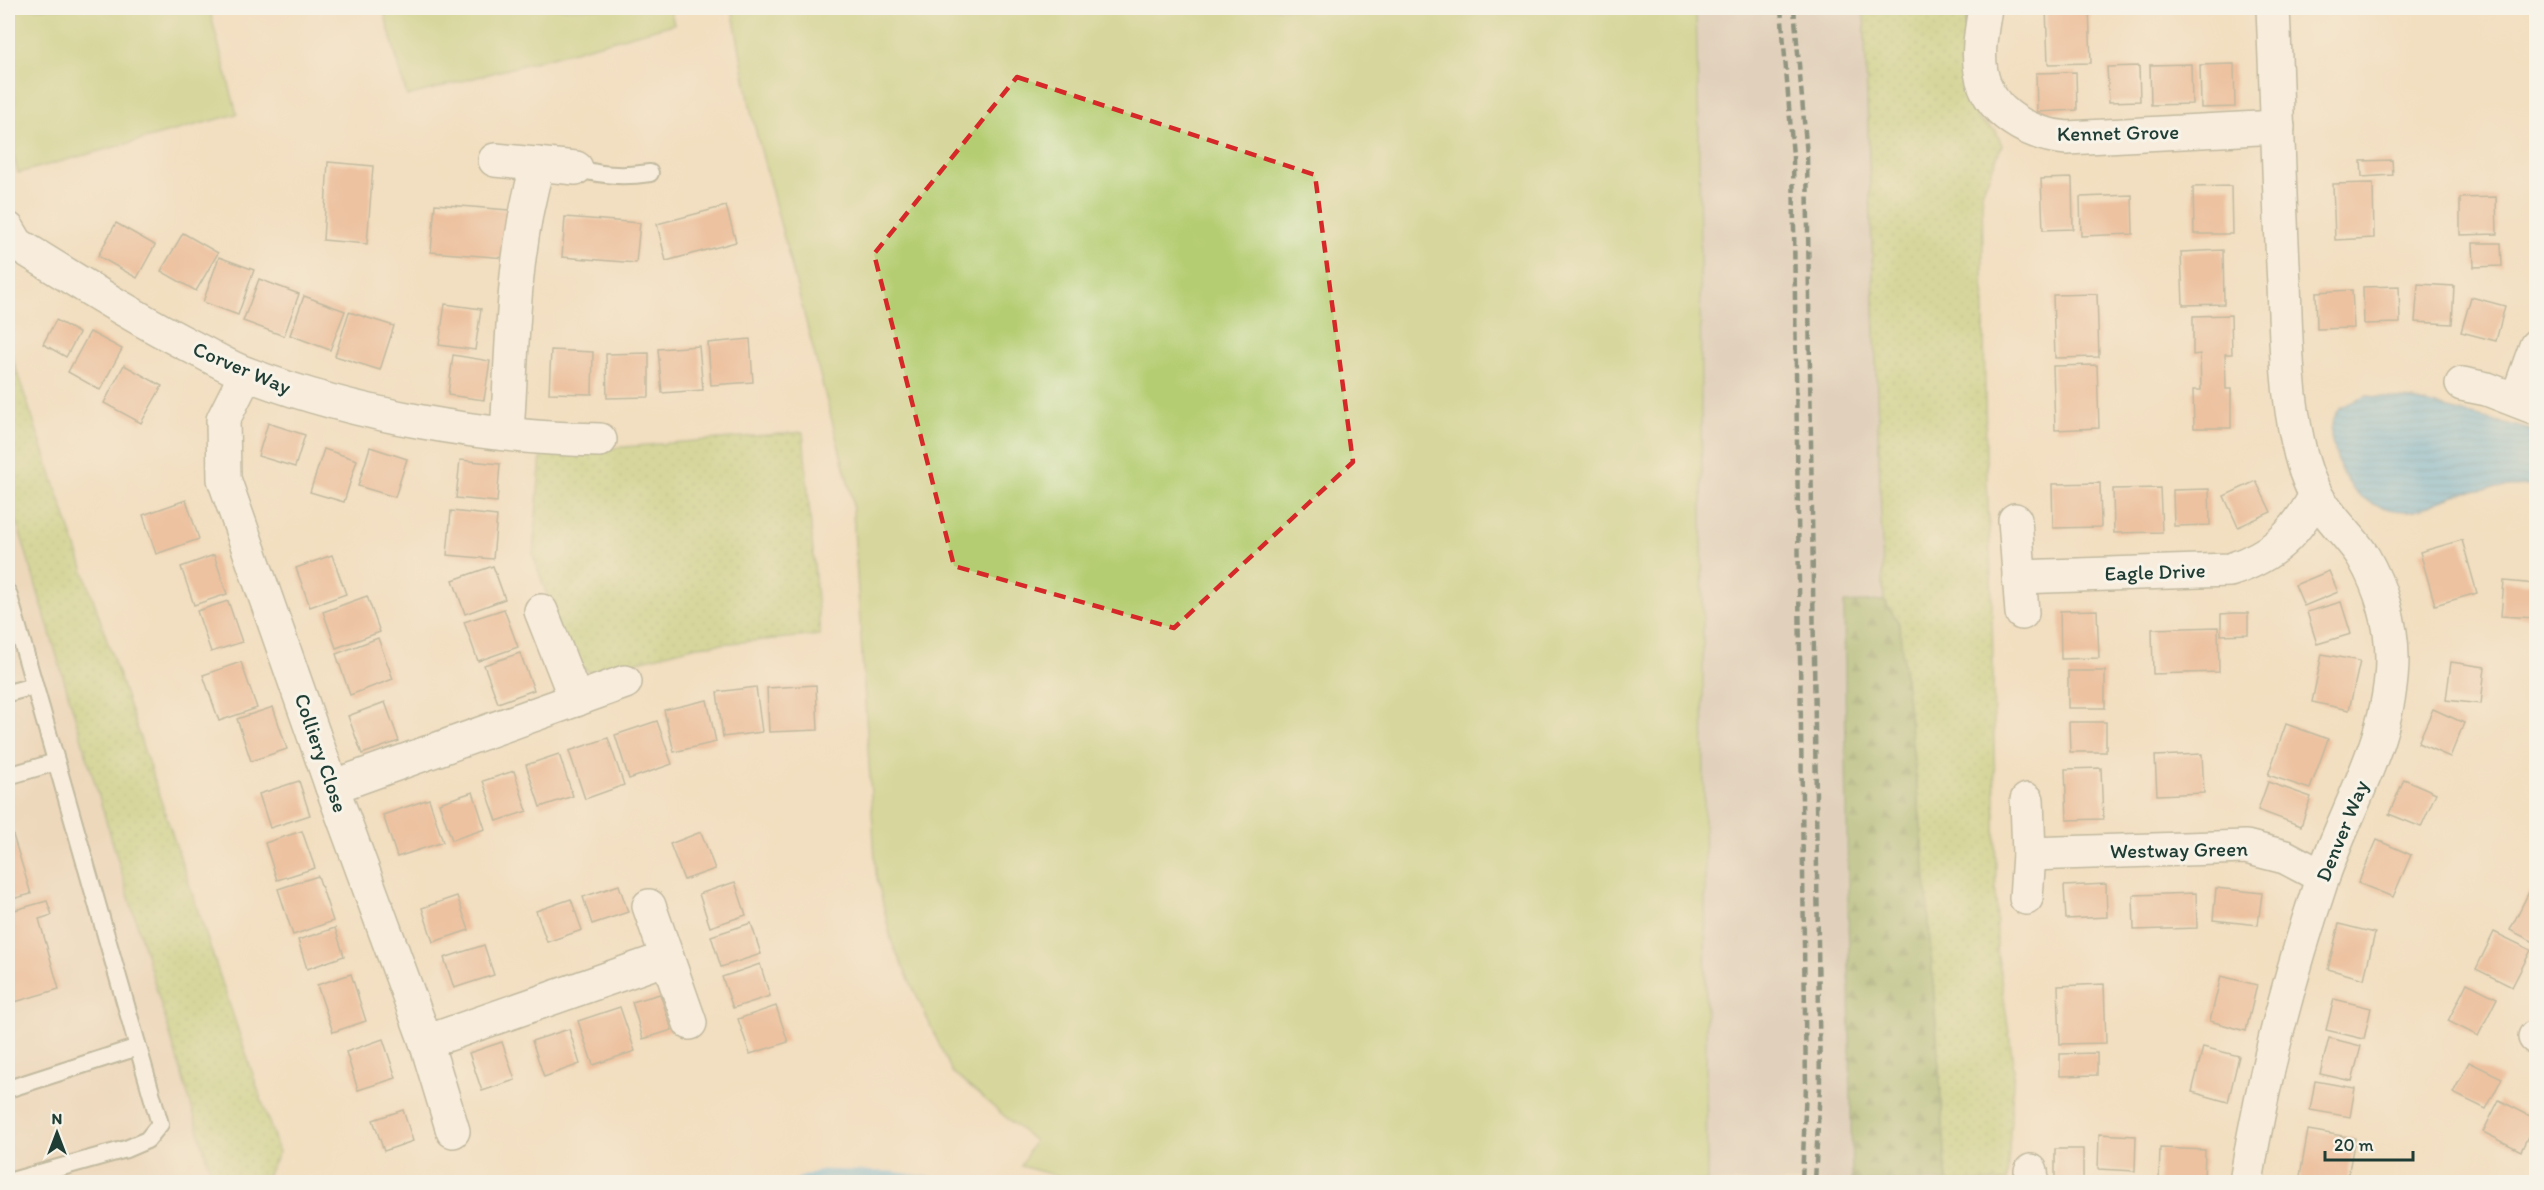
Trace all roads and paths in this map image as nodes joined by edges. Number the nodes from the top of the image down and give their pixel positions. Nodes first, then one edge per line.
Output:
1 (1985, 8) edge
2 (2273, 8) edge
3 (2278, 127) junction
4 (495, 160) dead end
5 (538, 164) junction
6 (576, 168) joint
7 (650, 173) dead end
8 (8, 230) edge
9 (2536, 346) edge
10 (246, 374) junction
11 (2462, 384) dead end
12 (2527, 403) edge
13 (507, 433) junction
14 (600, 440) dead end
15 (2316, 495) junction
16 (2015, 520) dead end
17 (2019, 578) junction
18 (8, 593) edge
19 (10, 610) edge
20 (541, 611) dead end
21 (2022, 613) dead end
22 (625, 682) dead end
23 (34, 686) junction
24 (8, 693) edge
25 (576, 699) junction
26 (56, 762) junction
27 (8, 776) edge
28 (332, 787) junction
29 (2027, 800) dead end
30 (2029, 854) junction
31 (2323, 877) junction
32 (2026, 898) dead end
33 (649, 906) dead end
34 (667, 958) junction
35 (690, 1023) dead end
36 (426, 1042) junction
37 (138, 1047) junction
38 (8, 1089) edge
39 (453, 1131) dead end
40 (8, 1182) edge
41 (2246, 1182) edge

1 - 3 street, Kennet Grove
2 - 3 street, Denver Way
3 - 15 street, Denver Way
4 - 5 street
5 - 6 street
5 - 13 street
6 - 7 lane
8 - 10 street, Corver Way
9 - 12 street
10 - 13 street, Corver Way
10 - 28 street, Colliery Close
11 - 12 street
13 - 14 street, Corver Way
15 - 17 street, Eagle Drive
15 - 31 street, Denver Way
16 - 17 street
17 - 21 street
18 - 19 lane
19 - 23 lane
20 - 25 street
22 - 25 street
23 - 24 lane
23 - 26 lane
25 - 28 street
26 - 27 lane
26 - 37 lane
28 - 36 street, Colliery Close
29 - 30 street
30 - 31 street, Westway Green
30 - 32 street
31 - 41 street, Denver Way
33 - 34 street
34 - 35 street
34 - 36 street
36 - 39 street, Colliery Close
37 - 38 lane
37 - 40 lane

